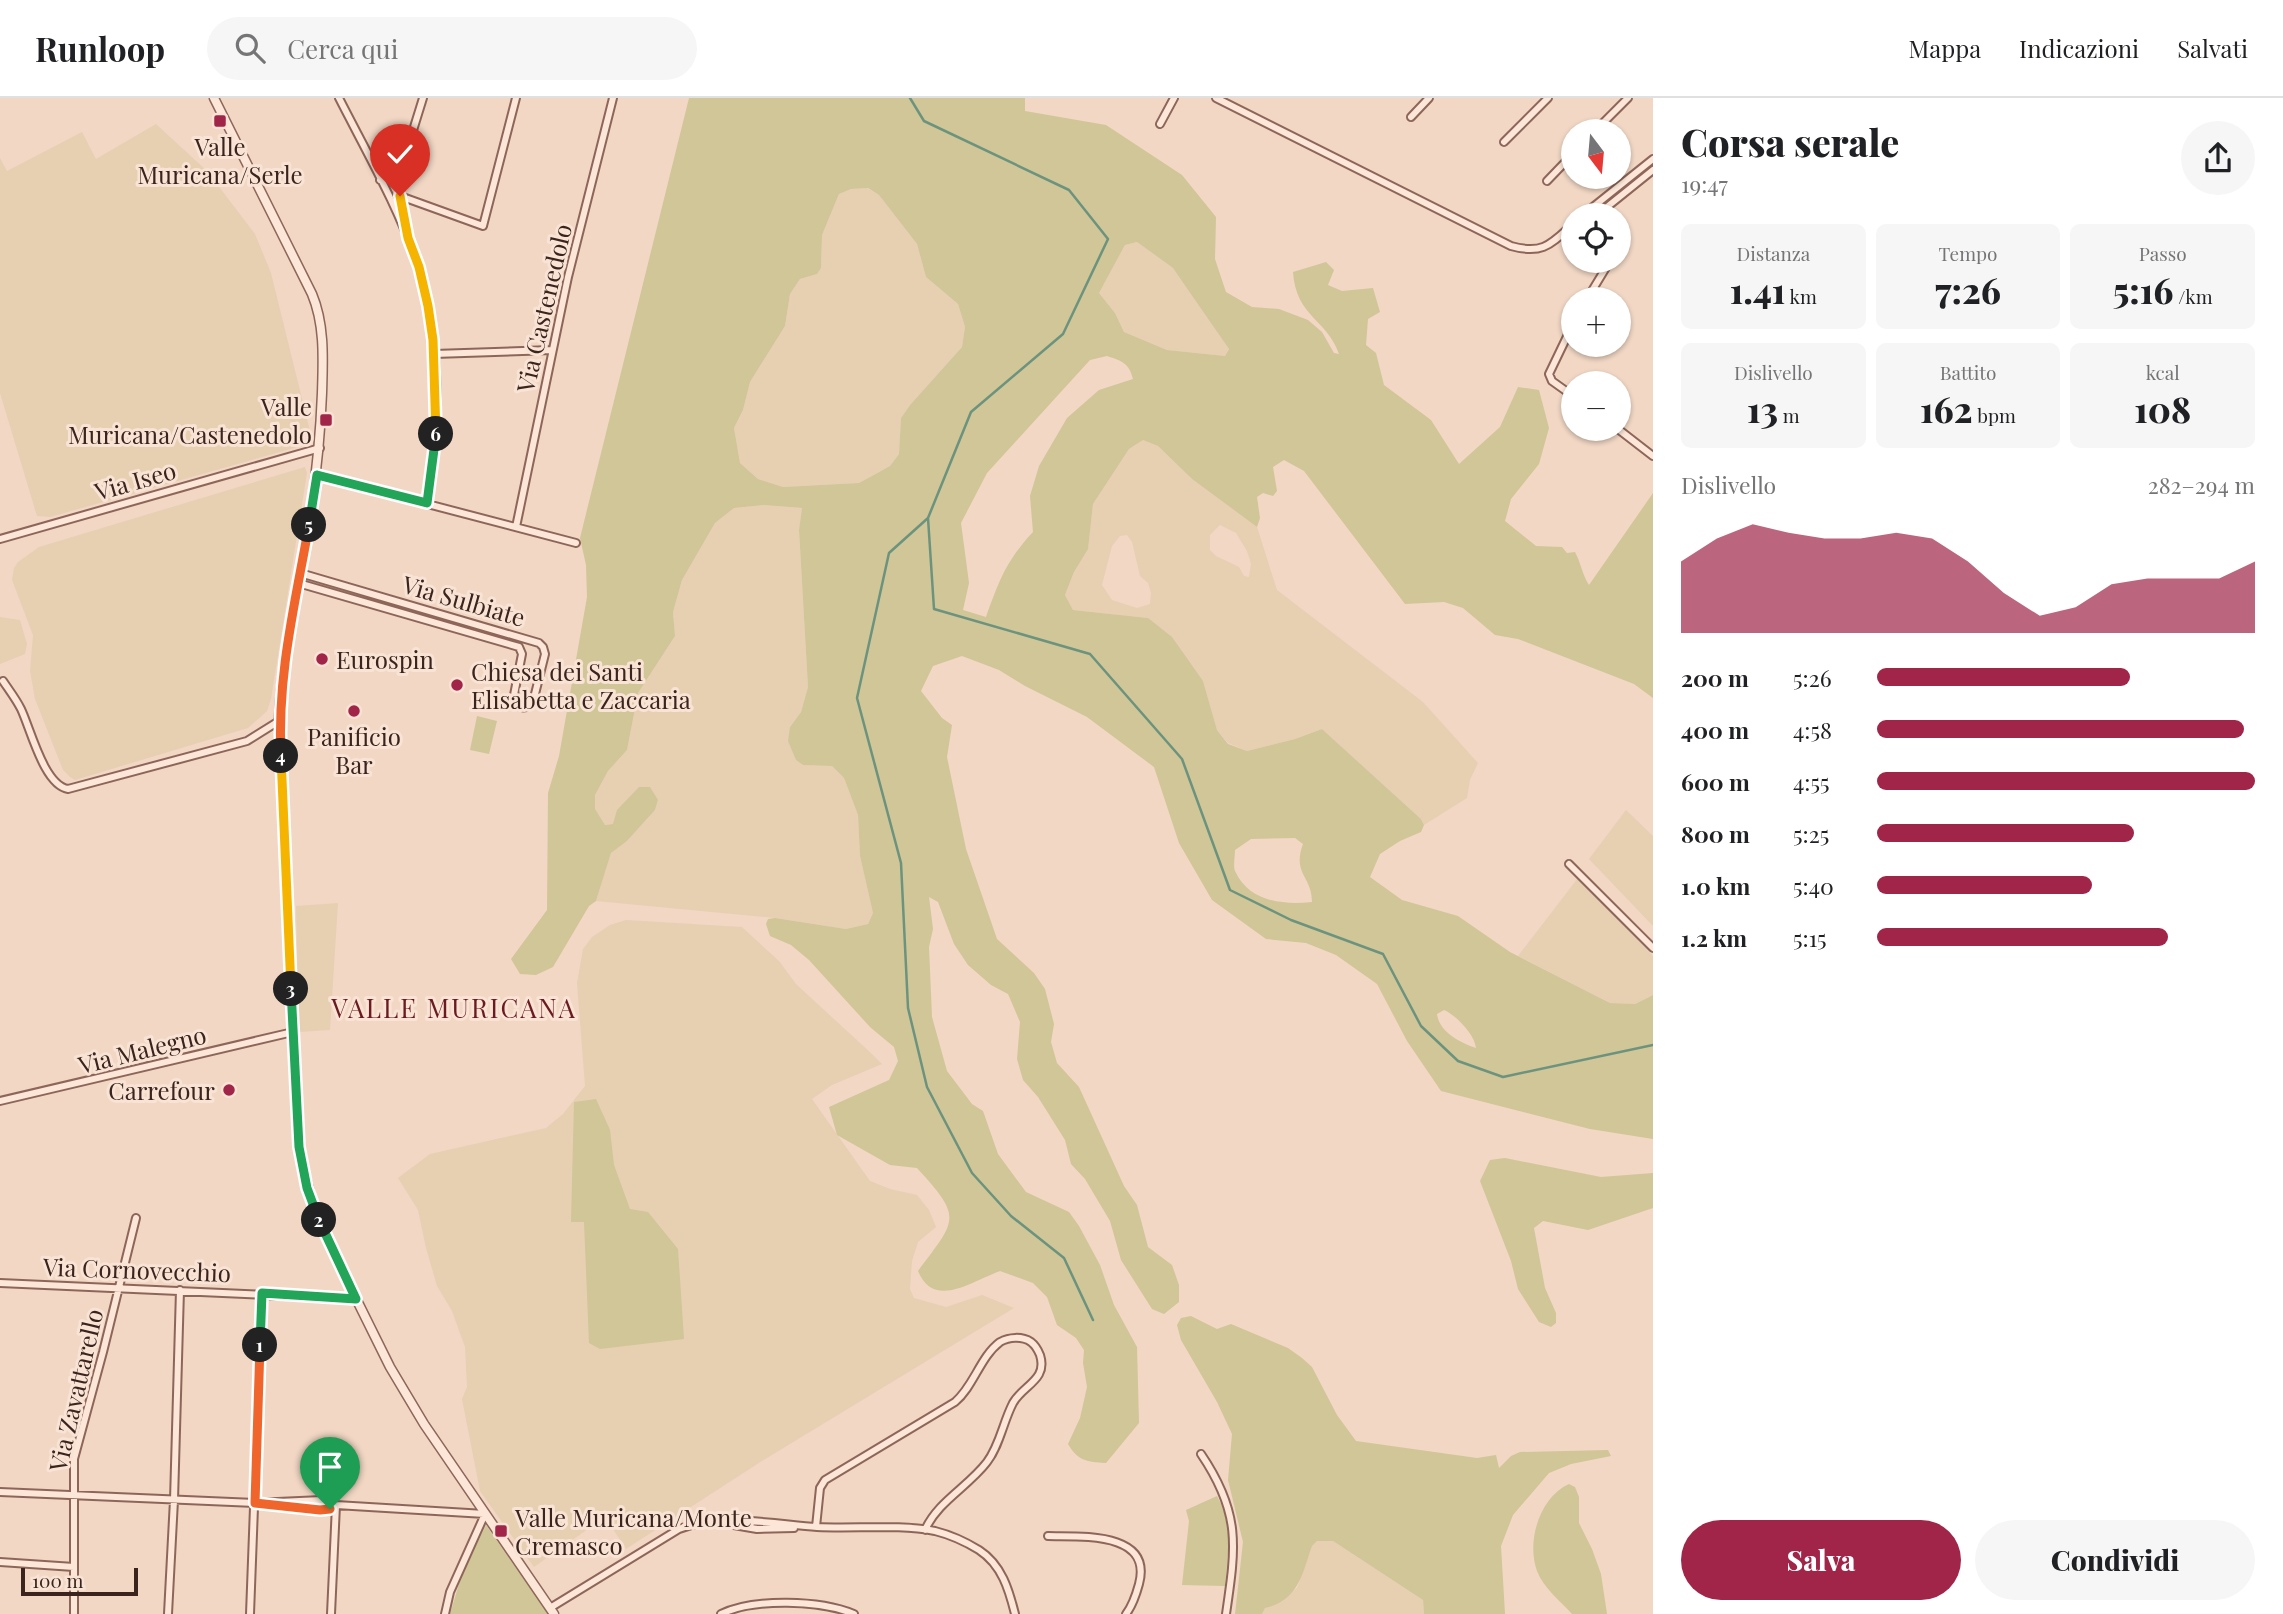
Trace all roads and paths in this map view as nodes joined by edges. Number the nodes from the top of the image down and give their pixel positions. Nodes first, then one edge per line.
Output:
1 (214, 98) edge
2 (339, 98) edge
3 (423, 98) edge
4 (516, 98) edge
5 (613, 98) edge
6 (1174, 98) edge
7 (1216, 98) edge
8 (1429, 98) edge
9 (1548, 98) edge
10 (1628, 98) edge
11 (1411, 117) dead end
12 (1607, 119) edge
13 (1160, 124) dead end
14 (1504, 142) dead end
15 (1653, 159) edge
16 (1561, 166) edge
17 (401, 169) junction
18 (1653, 170) edge
19 (380, 180) junction
20 (1547, 181) dead end
21 (400, 196) junction
22 (1597, 203) edge
23 (1613, 203) edge
24 (1561, 234) edge
25 (408, 238) junction
26 (1561, 349) edge
27 (552, 350) junction
28 (434, 354) junction
29 (1561, 387) edge
30 (1631, 439) edge
31 (320, 448) junction
32 (1653, 456) edge
33 (317, 475) junction
34 (427, 503) junction
35 (516, 527) junction
36 (0, 539) edge
37 (576, 543) dead end
38 (300, 573) junction
39 (298, 583) junction
40 (3, 681) dead end
41 (279, 721) junction
42 (1569, 864) dead end
43 (1653, 948) edge
44 (293, 1032) junction
45 (0, 1101) edge
46 (136, 1218) dead end
47 (0, 1283) edge
48 (118, 1287) junction
49 (180, 1290) junction
50 (262, 1293) junction
51 (356, 1299) junction
52 (1201, 1454) dead end
53 (0, 1492) edge
54 (72, 1495) junction
55 (174, 1500) junction
56 (255, 1503) junction
57 (336, 1505) junction
58 (485, 1514) junction
59 (816, 1527) junction
60 (925, 1530) junction
61 (1048, 1536) dead end
62 (0, 1562) edge
63 (74, 1567) junction
64 (761, 1604) junction
65 (552, 1611) edge
66 (74, 1614) edge
67 (168, 1614) edge
68 (250, 1614) edge
69 (331, 1614) edge
70 (445, 1614) edge
71 (721, 1614) edge
72 (760, 1614) edge
73 (855, 1614) edge
74 (1015, 1614) edge
75 (1126, 1614) edge
76 (1226, 1614) edge

1 - 31 street
2 - 19 street
3 - 17 street
4 - 21 street
5 - 27 street, Via Castenedolo
6 - 13 street
7 - 24 street
8 - 11 street
9 - 14 street
10 - 12 street
15 - 22 street
16 - 20 street
17 - 19 street
17 - 21 street
18 - 23 street
19 - 25 street
21 - 25 street
25 - 28 street
26 - 29 street
27 - 28 street
27 - 35 street, Via Castenedolo
28 - 34 street
30 - 32 street
31 - 33 street
31 - 36 street, Via Iseo
33 - 34 street
33 - 38 street
34 - 35 street
35 - 37 street
38 - 39 street
38 - 39 street, Via Sulbiate
39 - 41 street
40 - 41 street
41 - 44 street
42 - 43 street
44 - 45 street, Via Malegno
44 - 51 street
46 - 48 street, Via Zavattarello
47 - 48 street, Via Cornovecchio
48 - 49 street, Via Cornovecchio
48 - 54 street, Via Zavattarello
49 - 50 street, Via Cornovecchio
49 - 55 street
50 - 51 street, Via Cornovecchio
50 - 56 street
51 - 58 street
52 - 76 street
53 - 54 street
54 - 55 street
54 - 63 street, Via Zavattarello
55 - 56 street
55 - 67 street
56 - 57 street
56 - 68 street
57 - 58 street
57 - 69 street
58 - 65 street
58 - 70 street
59 - 60 street
59 - 60 street
59 - 65 street
60 - 74 street
61 - 75 street
62 - 63 street
63 - 66 street, Via Zavattarello
64 - 71 street
64 - 72 street
64 - 73 street

